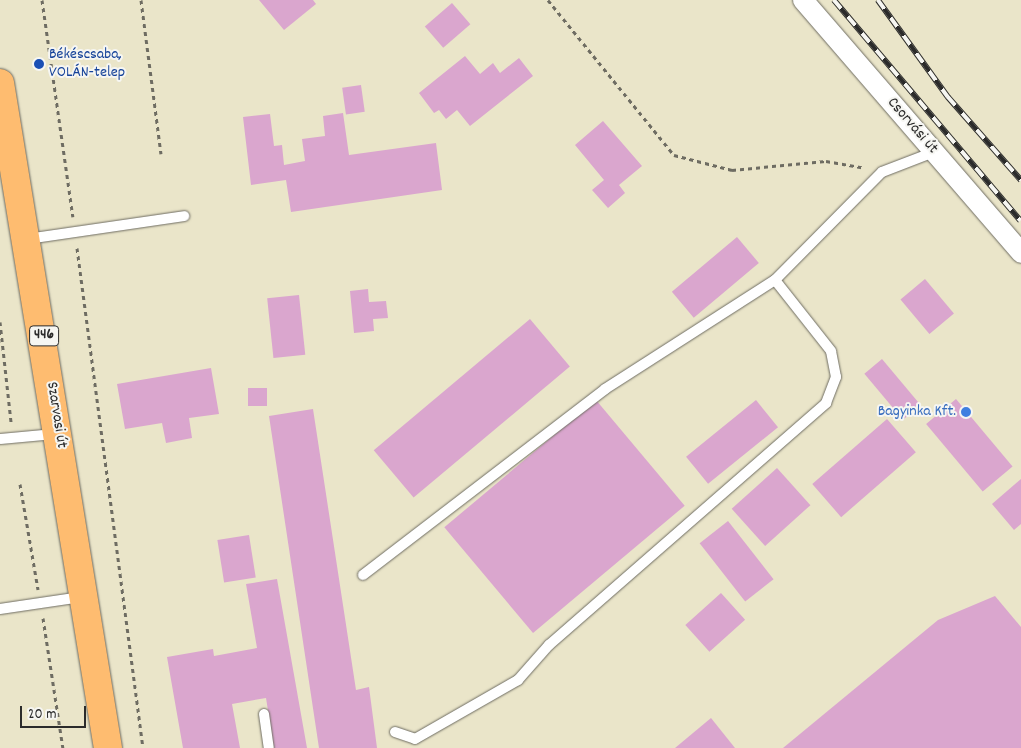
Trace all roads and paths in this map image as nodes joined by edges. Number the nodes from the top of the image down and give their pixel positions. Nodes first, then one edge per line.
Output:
1 (42, 0) edge
2 (141, 0) edge
3 (548, 0) edge
4 (802, 0) edge
5 (0, 83) edge
6 (934, 152) junction
7 (161, 154) dead end
8 (882, 172) junction
9 (184, 216) dead end
10 (75, 230) junction
11 (27, 239) junction
12 (1021, 253) edge
13 (775, 280) junction
14 (0, 322) edge
15 (11, 422) dead end
16 (58, 433) junction
17 (0, 439) edge
18 (363, 574) dead end
19 (85, 597) junction
20 (0, 609) edge
21 (264, 714) dead end
22 (395, 732) dead end
23 (108, 748) edge
24 (143, 748) edge
25 (269, 748) edge

1 - 10 path
2 - 7 path
3 - 8 path
4 - 6 street, Csorvási út
5 - 11 main road, Szarvasi út / 446
6 - 8 lane
6 - 12 street, Csorvási út
8 - 13 lane
9 - 10 lane
10 - 11 lane
10 - 24 path
11 - 16 main road, Szarvasi út / 446
13 - 18 lane
13 - 22 lane
14 - 15 path
16 - 17 lane
16 - 19 main road, Szarvasi út / 446
19 - 20 lane
19 - 23 main road, Szarvasi út / 446
21 - 25 lane

